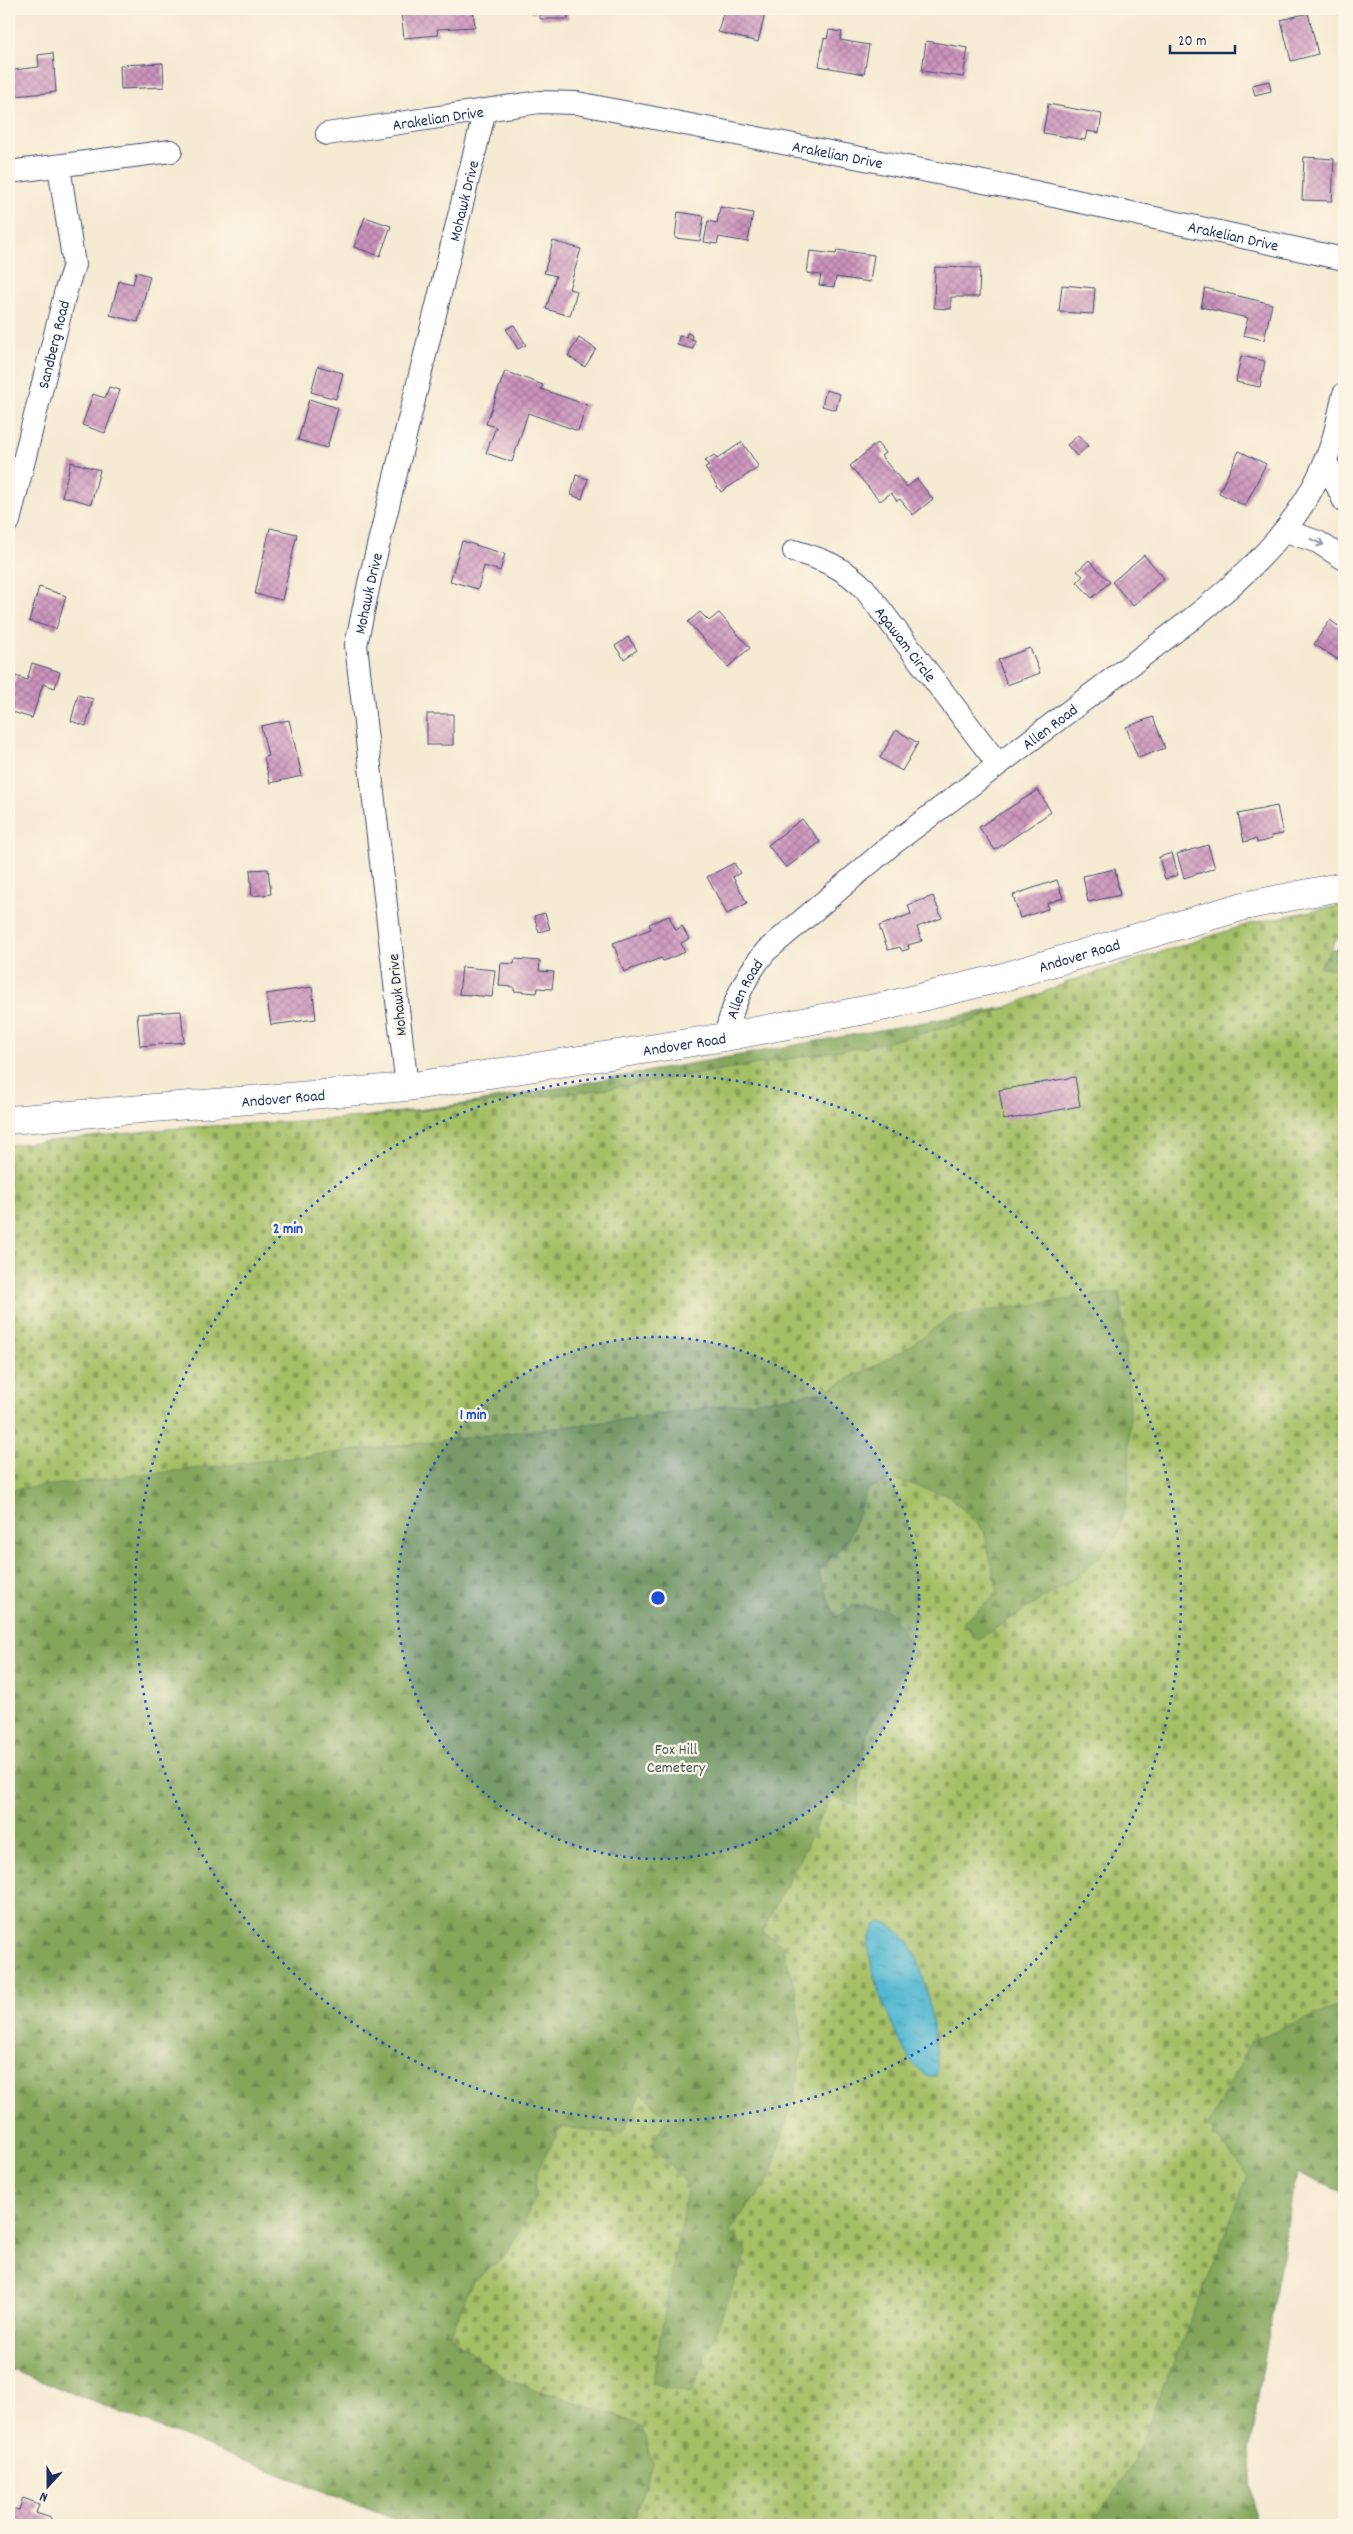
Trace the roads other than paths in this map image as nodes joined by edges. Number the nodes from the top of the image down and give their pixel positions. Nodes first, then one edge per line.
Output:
1 (485, 110) junction
2 (327, 134) dead end
3 (171, 151) dead end
4 (59, 166) junction
5 (9, 172) edge
6 (1344, 259) edge
7 (1344, 394) edge
8 (1326, 459) junction
9 (1344, 501) edge
10 (9, 521) edge
11 (1286, 531) junction
12 (794, 551) dead end
13 (1344, 559) edge
14 (998, 764) junction
15 (1344, 886) edge
16 (725, 1037) junction
17 (407, 1087) junction
18 (9, 1120) edge

1 - 2 street, Arakelian Drive
1 - 6 street, Arakelian Drive
1 - 17 street, Mohawk Drive
3 - 4 street
4 - 5 street
4 - 10 street, Sandberg Road
7 - 8 street, Allen Road
8 - 9 street
8 - 11 street, Allen Road
11 -> 13 street
11 - 14 street, Allen Road
12 - 14 street, Agawam Circle
14 - 16 street, Allen Road
15 - 16 main road, Andover Road
16 - 17 main road, Andover Road
17 - 18 main road, Andover Road

